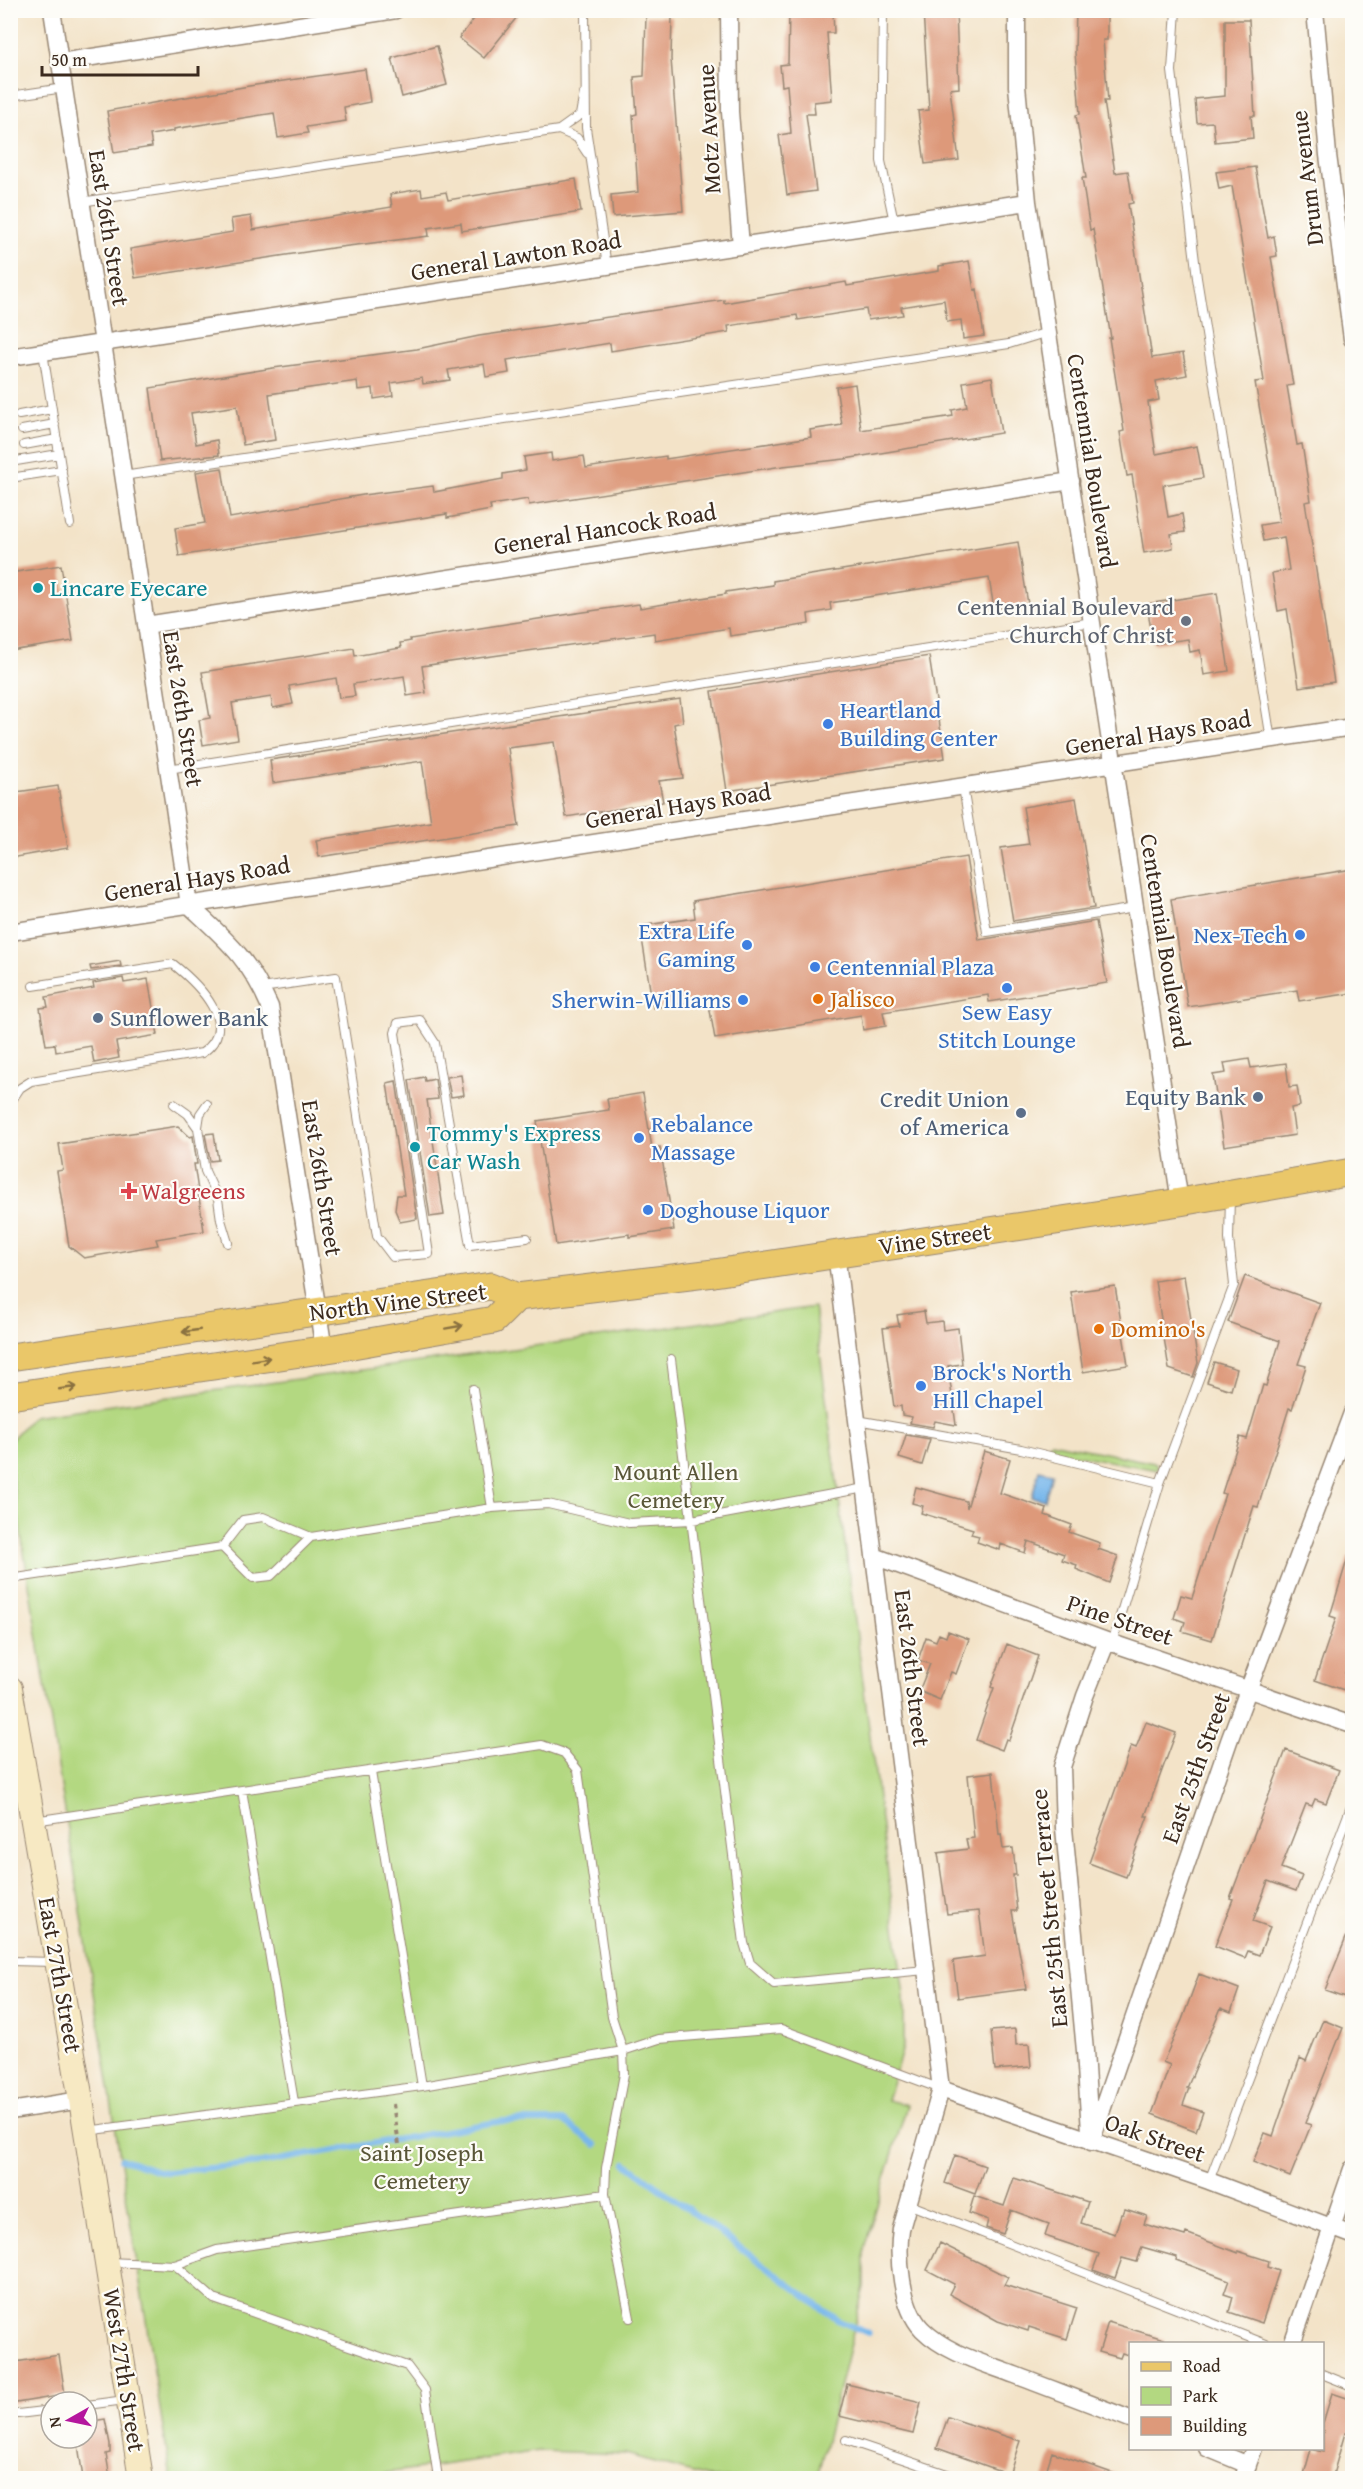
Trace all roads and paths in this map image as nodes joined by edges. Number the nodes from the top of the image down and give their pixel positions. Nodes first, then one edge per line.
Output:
1 (52, 10) edge
2 (396, 10) edge
3 (585, 10) edge
4 (729, 10) edge
5 (883, 10) edge
6 (1017, 10) edge
7 (1176, 10) edge
8 (1315, 10) edge
9 (10, 15) edge
10 (10, 27) edge
11 (60, 63) junction
12 (64, 88) junction
13 (584, 93) junction
14 (10, 96) edge
15 (559, 130) junction
16 (592, 167) junction
17 (81, 202) junction
18 (1028, 202) junction
19 (894, 222) junction
20 (10, 245) edge
21 (741, 246) junction
22 (608, 266) junction
23 (10, 276) edge
24 (1048, 332) junction
25 (1353, 339) edge
26 (103, 343) junction
27 (43, 352) junction
28 (10, 357) edge
29 (52, 409) junction
30 (19, 415) dead end
31 (55, 424) junction
32 (22, 430) dead end
33 (57, 439) junction
34 (24, 445) dead end
35 (59, 454) junction
36 (10, 462) edge
37 (62, 470) junction
38 (123, 476) junction
39 (10, 478) edge
40 (1071, 482) junction
41 (70, 524) dead end
42 (1092, 622) junction
43 (146, 625) junction
44 (1353, 728) edge
45 (1271, 740) junction
46 (1113, 764) junction
47 (168, 769) junction
48 (963, 787) junction
49 (189, 905) junction
50 (1135, 908) junction
51 (10, 932) edge
52 (33, 986) dead end
53 (262, 988) junction
54 (10, 1103) edge
55 (174, 1104) dead end
56 (207, 1104) dead end
57 (198, 1128) junction
58 (1353, 1172) edge
59 (1230, 1193) junction
60 (1180, 1202) junction
61 (527, 1238) dead end
62 (228, 1243) dead end
63 (836, 1253) junction
64 (517, 1297) junction
65 (319, 1312) junction
66 (324, 1350) junction
67 (10, 1357) edge
68 (671, 1359) dead end
69 (473, 1389) dead end
70 (10, 1396) edge
71 (1353, 1413) edge
72 (857, 1419) junction
73 (1160, 1483) junction
74 (865, 1488) junction
75 (492, 1508) junction
76 (692, 1520) junction
77 (311, 1537) junction
78 (222, 1547) junction
79 (874, 1556) junction
80 (10, 1579) edge
81 (1110, 1642) junction
82 (10, 1688) edge
83 (1250, 1689) junction
84 (1353, 1725) edge
85 (371, 1772) junction
86 (242, 1790) junction
87 (1353, 1804) edge
88 (34, 1821) junction
89 (10, 1961) edge
90 (58, 1962) junction
91 (926, 1970) junction
92 (624, 2051) junction
93 (422, 2086) junction
94 (940, 2089) junction
95 (81, 2100) junction
96 (294, 2102) junction
97 (10, 2111) edge
98 (396, 2125) dead end
99 (86, 2131) junction
100 (1091, 2142) junction
101 (401, 2158) dead end
102 (1353, 2169) edge
103 (1209, 2181) junction
104 (605, 2194) junction
105 (908, 2204) junction
106 (1331, 2227) junction
107 (1353, 2235) edge
108 (107, 2262) junction
109 (175, 2265) junction
110 (630, 2318) dead end
111 (1263, 2342) edge
112 (1292, 2342) edge
113 (1324, 2374) edge
114 (1353, 2386) edge
115 (129, 2400) junction
116 (99, 2404) edge
117 (39, 2411) edge
118 (10, 2415) edge
119 (1129, 2418) edge
120 (846, 2440) dead end
121 (1210, 2450) edge
122 (1253, 2450) edge
123 (1246, 2472) edge
124 (141, 2478) edge
125 (438, 2478) edge
126 (960, 2478) edge

1 - 11 street, East 26th Street
2 - 11 street
3 - 13 lane
4 - 21 street, Motz Avenue
5 - 19 lane
6 - 18 street, Centennial Boulevard
7 - 45 lane
8 - 25 street, Drum Avenue
9 - 10 lane
11 - 12 street, East 26th Street
12 - 14 lane
12 - 17 street, East 26th Street
13 - 15 lane
13 - 16 lane
15 - 16 lane
15 - 17 lane
16 - 22 lane
17 - 26 street, East 26th Street
18 - 19 street, General Lawton Road
18 - 24 street, Centennial Boulevard
19 - 21 street, General Lawton Road
20 - 23 lane
21 - 22 street, General Lawton Road
22 - 26 street, General Lawton Road
24 - 38 lane
24 - 40 street, Centennial Boulevard
26 - 27 street, General Lawton Road
26 - 38 street, East 26th Street
27 - 28 street, General Lawton Road
27 - 29 lane
29 - 30 lane
29 - 31 lane
31 - 32 lane
31 - 33 lane
33 - 34 lane
33 - 35 lane
35 - 36 lane
35 - 37 lane
37 - 39 lane
37 - 41 lane
38 - 43 street, East 26th Street
40 - 42 street, Centennial Boulevard
40 - 43 street, General Hancock Road
42 - 46 street, Centennial Boulevard
42 - 47 lane
43 - 47 street, East 26th Street
44 - 45 street, General Hays Road
45 - 46 street, General Hays Road
46 - 48 street, General Hays Road
46 - 50 street, Centennial Boulevard
47 - 49 street, East 26th Street
48 - 49 street, General Hays Road
48 - 50 lane
49 - 51 street, General Hays Road
49 - 53 street, East 26th Street
50 - 60 street, Centennial Boulevard
52 - 54 lane
53 - 61 lane
53 - 65 street, East 26th Street
55 - 57 lane
56 - 57 lane
57 - 62 lane
58 - 59 main road, Vine Street
59 - 60 main road, Vine Street
59 - 73 lane
60 - 63 main road, Vine Street
63 - 64 main road, Vine Street
63 - 72 street, East 26th Street
64 - 65 main road, North Vine Street
66 -> 64 main road, North Vine Street
65 - 66 street, East 26th Street
65 -> 67 main road, North Vine Street
70 -> 66 main road, North Vine Street
68 - 76 lane
69 - 75 lane
71 - 83 street, East 25th Street
72 - 73 lane
72 - 74 street, East 26th Street
73 - 81 lane
74 - 76 lane
74 - 79 street, East 26th Street
75 - 76 lane
75 - 77 lane
76 - 91 lane
77 - 78 lane
77 - 78 lane
78 - 80 lane
79 - 81 street, Pine Street
79 - 91 street, East 26th Street
81 - 83 street, Pine Street
81 - 100 street, East 25th Street Terrace
82 - 88 main road, East 27th Street
83 - 84 street, Pine Street
83 - 100 street, East 25th Street
85 - 86 lane
85 - 92 lane
85 - 93 lane
86 - 88 lane
86 - 96 lane
87 - 103 lane
88 - 90 main road, East 27th Street
89 - 90 lane
90 - 95 main road, East 27th Street
91 - 94 street, East 26th Street
92 - 93 lane
92 - 94 lane
92 - 104 lane
93 - 96 lane
94 - 100 street, Oak Street
94 - 105 street
95 - 97 street
95 - 99 main road, East 27th Street
96 - 99 lane
98 - 101 path
99 - 108 main road, East 27th Street
100 - 103 street, Oak Street
102 - 106 street
103 - 106 street, Oak Street
104 - 109 lane
104 - 110 lane
105 - 111 lane
105 - 119 street
106 - 107 street, Oak Street
106 - 112 street
108 - 109 lane
108 - 115 main road, West 27th Street
109 - 125 lane
113 - 114 lane
115 - 116 lane
115 - 124 main road, West 27th Street
117 - 118 lane
120 - 126 lane
121 - 123 street
122 - 123 street

